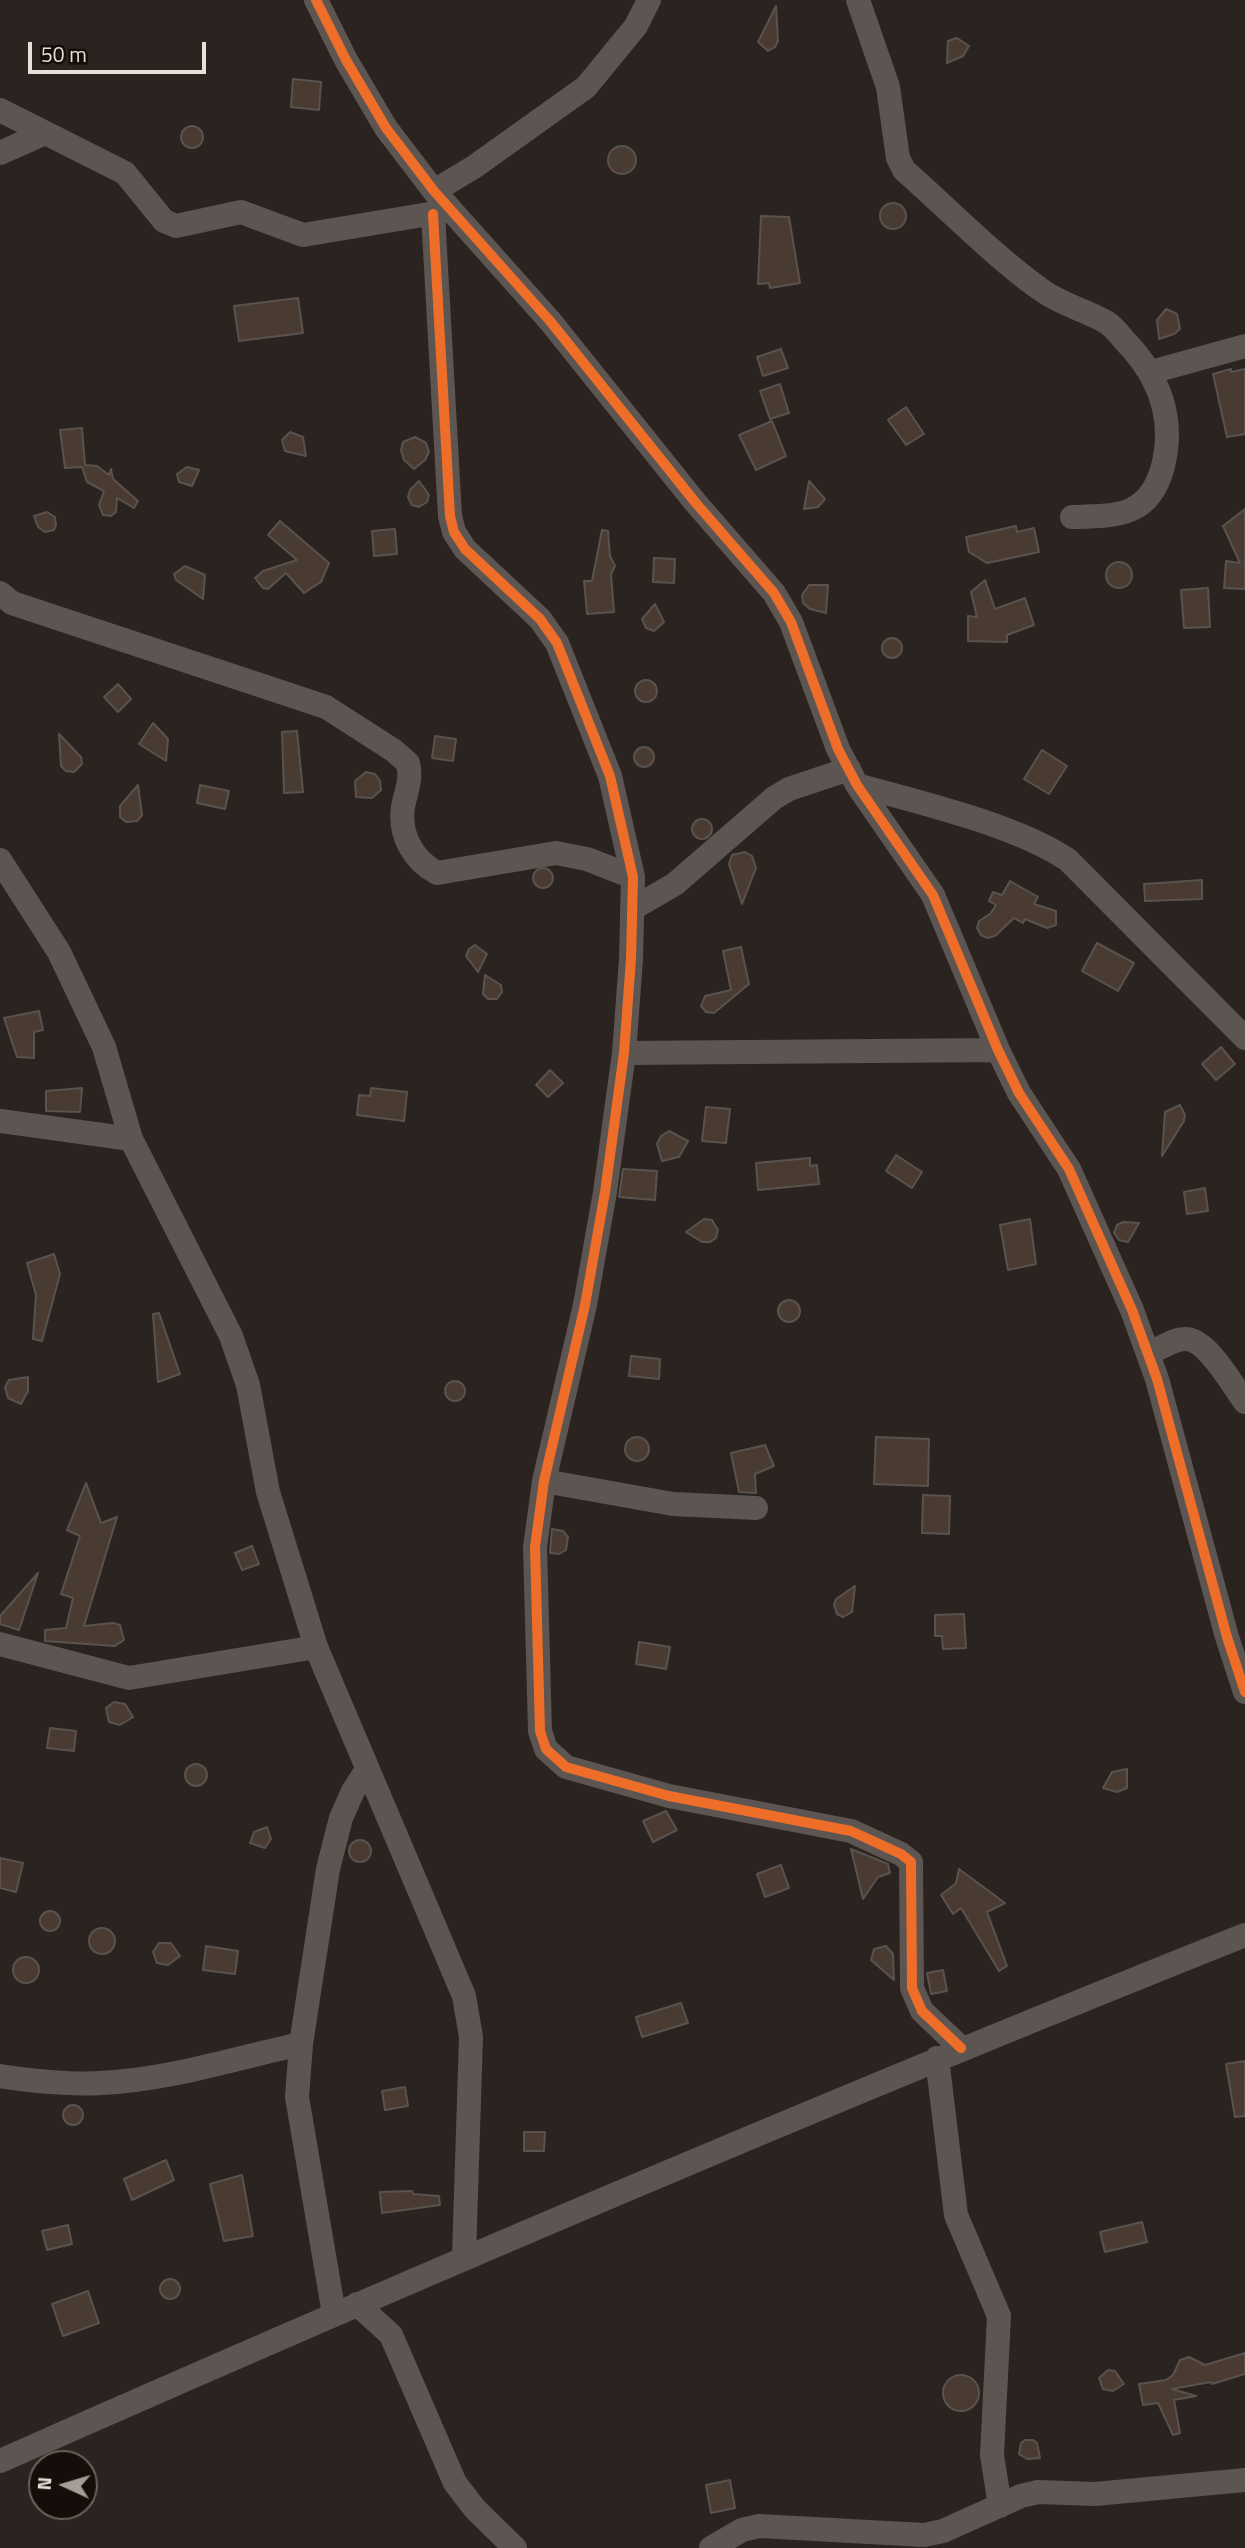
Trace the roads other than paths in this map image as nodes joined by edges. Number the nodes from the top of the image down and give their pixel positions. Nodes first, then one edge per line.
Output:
1 (316, 0) edge
2 (649, 0) edge
3 (858, 0) edge
4 (0, 110) edge
5 (44, 133) junction
6 (0, 153) edge
7 (439, 205) junction
8 (1245, 346) edge
9 (1151, 372) junction
10 (1072, 517) dead end
11 (0, 593) edge
12 (853, 777) junction
13 (0, 860) edge
14 (633, 877) junction
15 (632, 909) junction
16 (1245, 1038) edge
17 (998, 1050) junction
18 (624, 1054) junction
19 (0, 1121) edge
20 (131, 1139) junction
21 (1148, 1354) junction
22 (1245, 1402) edge
23 (544, 1481) junction
24 (756, 1508) dead end
25 (0, 1644) edge
26 (316, 1647) junction
27 (1245, 1692) edge
28 (366, 1771) junction
29 (1245, 1935) edge
30 (301, 2044) junction
31 (961, 2048) junction
32 (937, 2058) junction
33 (0, 2076) edge
34 (464, 2257) junction
35 (357, 2304) junction
36 (334, 2314) junction
37 (0, 2461) edge
38 (1245, 2480) edge
39 (1000, 2506) junction
40 (515, 2548) edge
41 (711, 2548) edge

1 - 7 street
2 - 7 street
3 - 9 street
4 - 5 street
5 - 6 street
5 - 7 street
7 - 12 street
7 - 14 street
8 - 9 street
9 - 10 street
11 - 14 street
12 - 15 street
12 - 16 street
12 - 17 street
13 - 20 street
14 - 15 street
15 - 18 street
17 - 18 street
17 - 21 street
18 - 23 street
19 - 20 street
20 - 26 street
21 - 22 street
21 - 27 street
23 - 24 street
23 - 31 street
25 - 26 street
26 - 28 street
28 - 30 street
28 - 34 street
29 - 31 street
30 - 33 street
30 - 36 street
31 - 32 street
32 - 34 street
32 - 39 street
34 - 35 street
35 - 36 street
35 - 40 street
36 - 37 street
38 - 39 street
39 - 41 street

